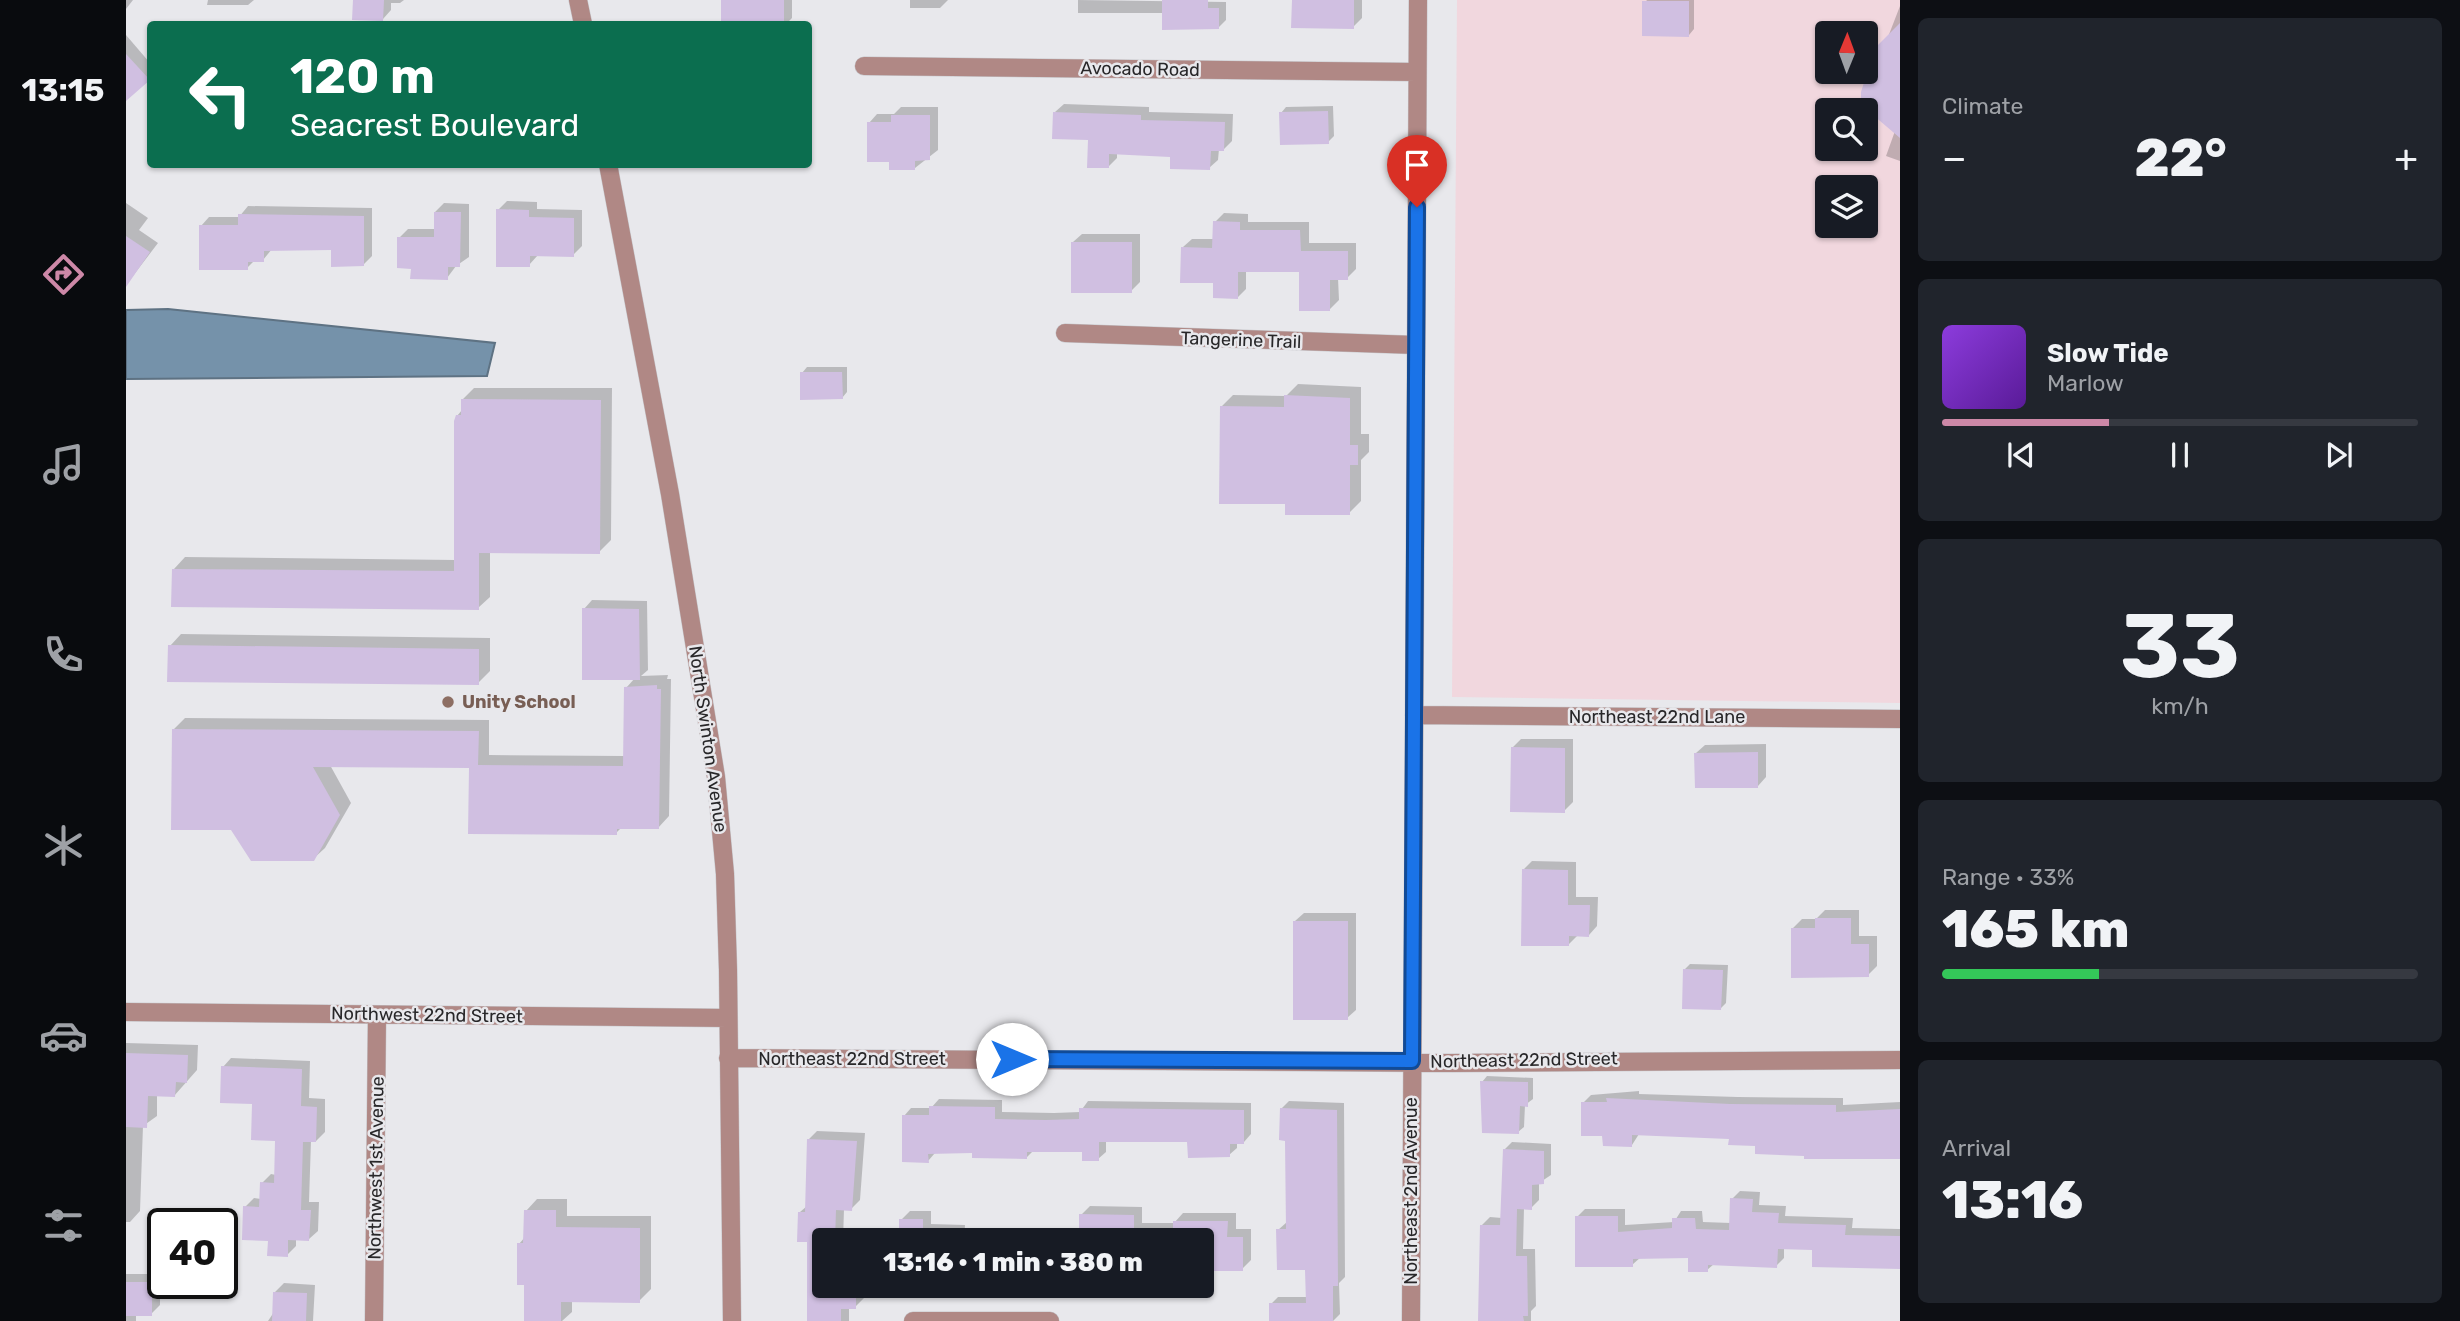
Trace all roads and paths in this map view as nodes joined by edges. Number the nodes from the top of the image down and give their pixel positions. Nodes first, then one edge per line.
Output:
1 (578, 0) edge
2 (1418, 0) edge
3 (582, 21) edge
4 (863, 66) dead end
5 (1418, 72) junction
6 (609, 168) edge
7 (1065, 333) dead end
8 (1416, 345) junction
9 (1414, 715) junction
10 (1900, 719) edge
11 (126, 1012) edge
12 (377, 1015) junction
13 (728, 1018) junction
14 (728, 1058) junction
15 (1900, 1060) edge
16 (1412, 1061) junction
17 (374, 1321) edge
18 (732, 1321) edge
19 (913, 1321) edge
20 (1050, 1321) edge
21 (1411, 1321) edge

1 - 3 street
2 - 5 street, Northeast 2nd Avenue
4 - 5 street, Avocado Road
5 - 8 street, Northeast 2nd Avenue
6 - 13 street, North Swinton Avenue
7 - 8 street, Tangerine Trail
8 - 9 street, Northeast 2nd Avenue
9 - 10 street, Northeast 22nd Lane
9 - 16 street, Northeast 2nd Avenue
11 - 12 street, Northwest 22nd Street
12 - 13 street, Northwest 22nd Street
12 - 17 street, Northwest 1st Avenue
13 - 14 street, North Swinton Avenue
14 - 16 street, Northeast 22nd Street
14 - 18 street, North Swinton Avenue
15 - 16 street, Northeast 22nd Street
16 - 21 street, Northeast 2nd Avenue
19 - 20 street

